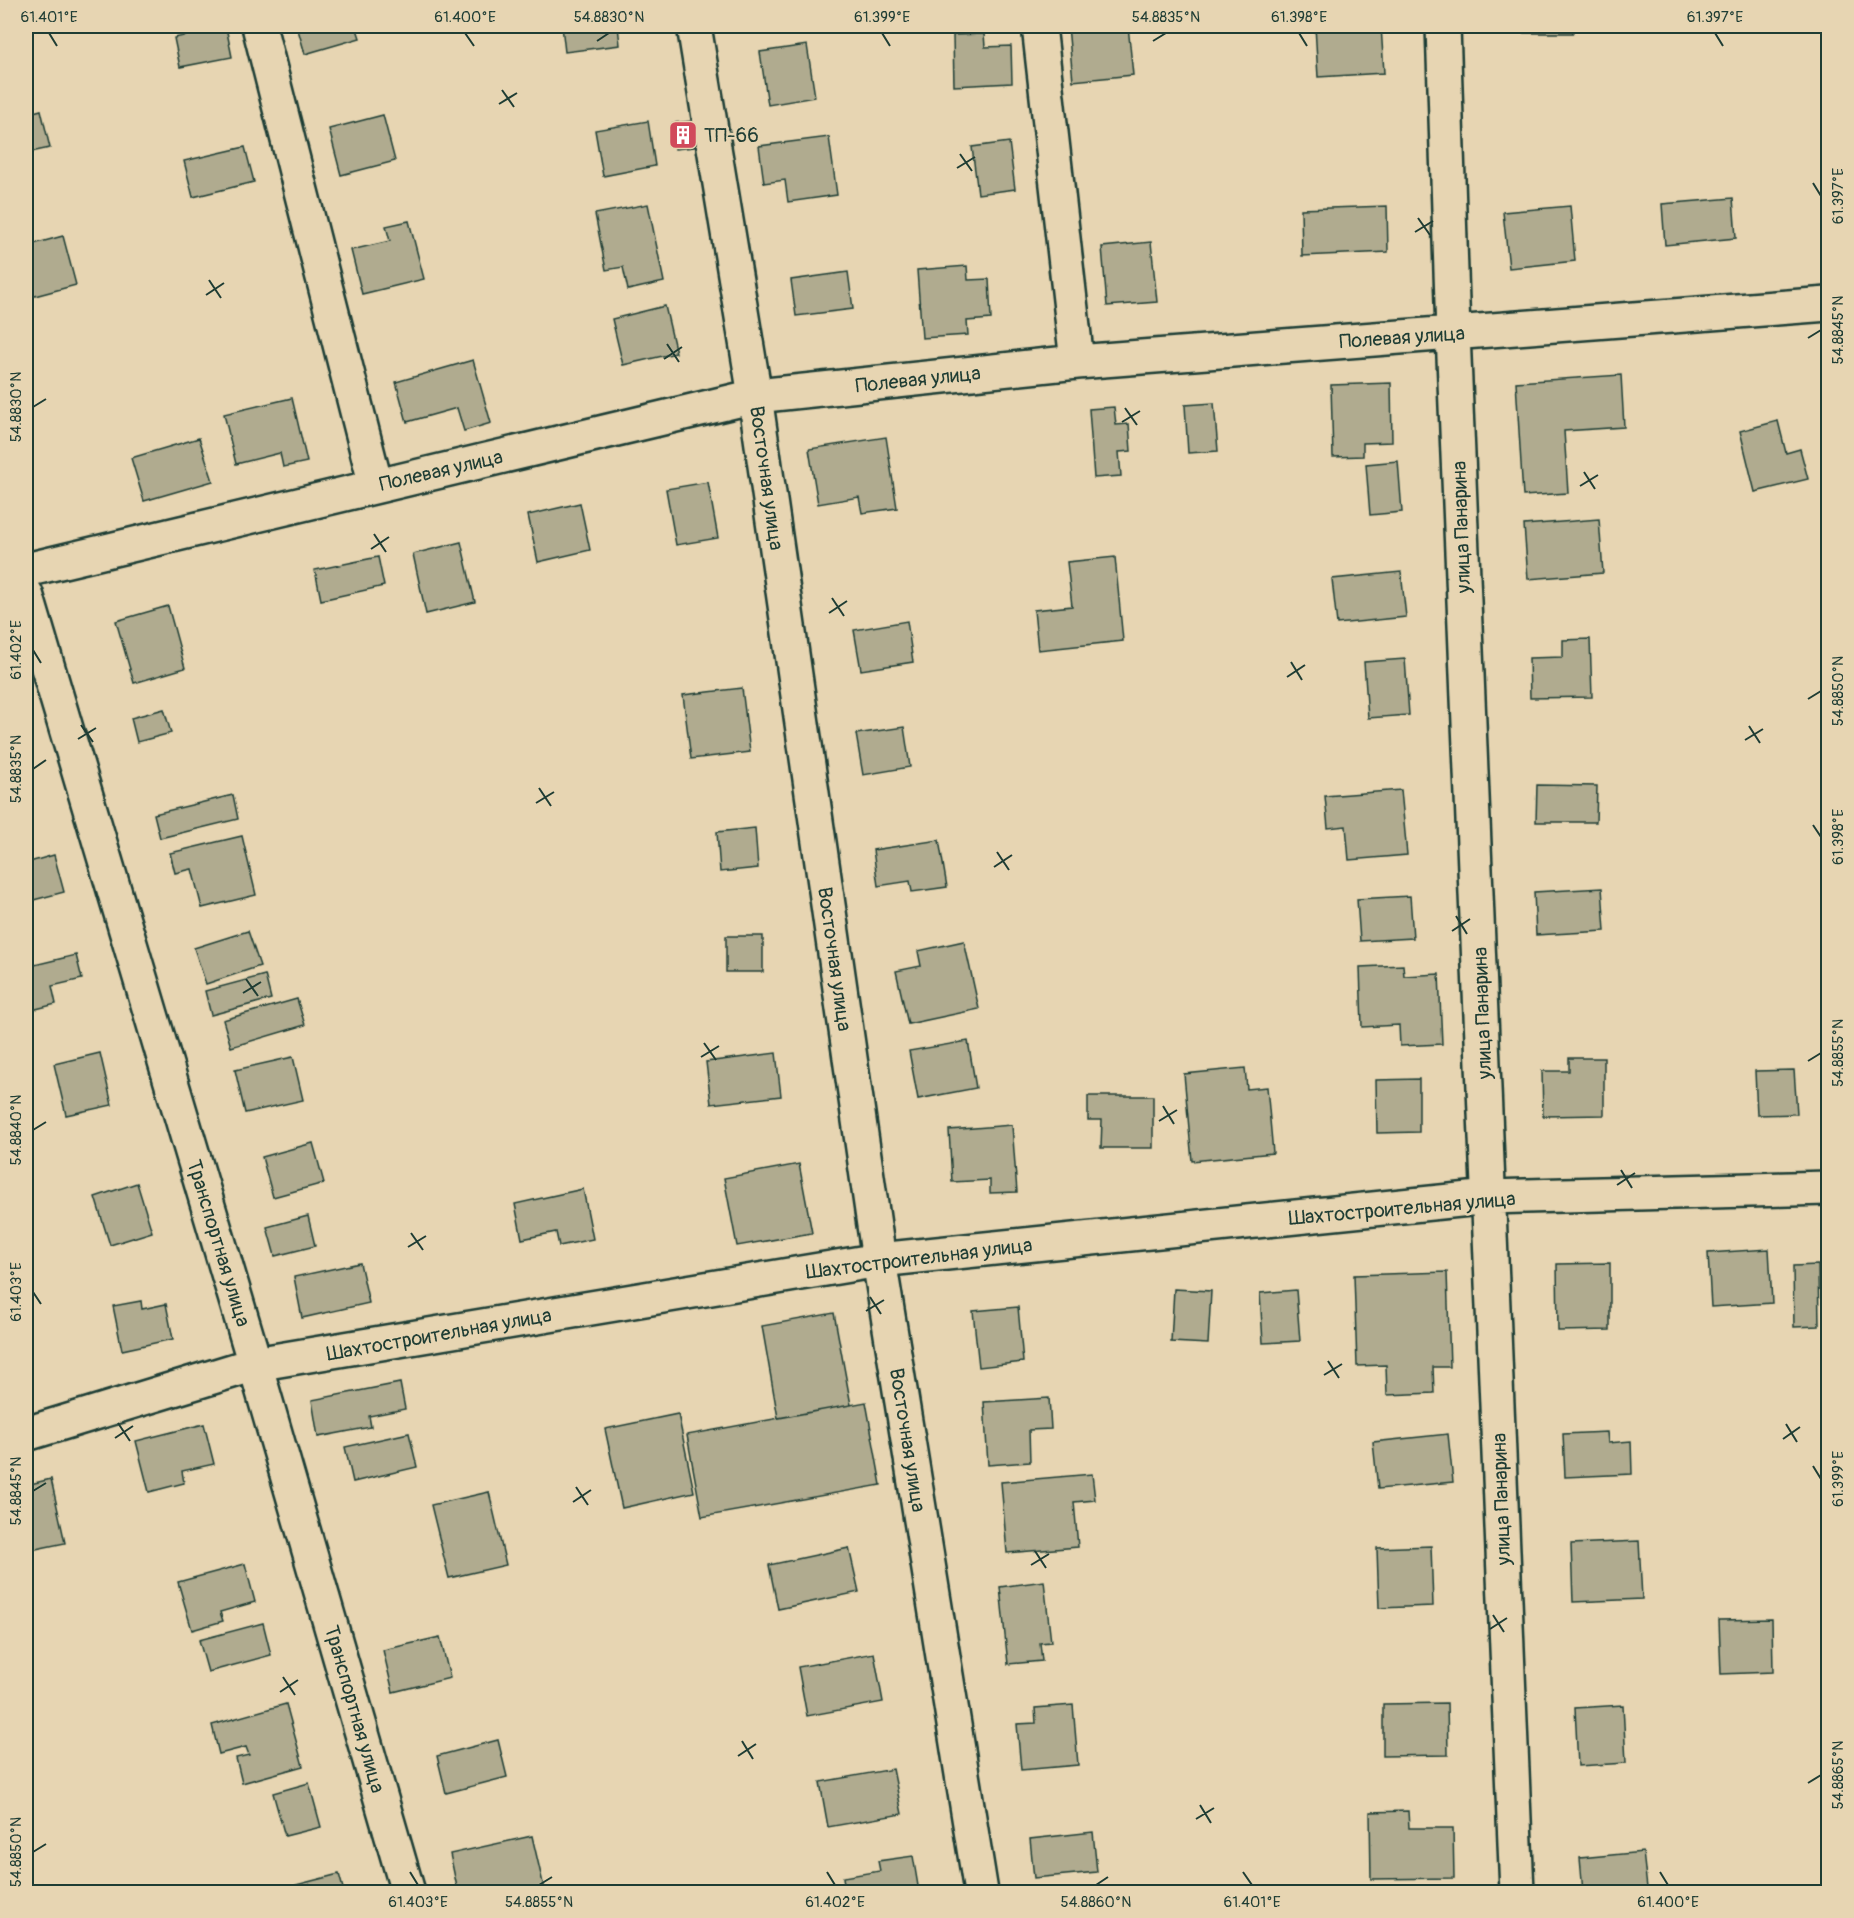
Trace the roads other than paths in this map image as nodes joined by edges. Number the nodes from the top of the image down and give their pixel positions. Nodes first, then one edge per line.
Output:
1 (259, 26) edge
2 (694, 26) edge
3 (1039, 26) edge
4 (1443, 26) edge
5 (1828, 304) edge
6 (1453, 333) junction
7 (1077, 362) junction
8 (755, 396) junction
9 (376, 486) junction
10 (26, 570) edge
11 (26, 594) edge
12 (1828, 1188) edge
13 (1489, 1197) junction
14 (879, 1260) junction
15 (255, 1364) junction
16 (26, 1434) edge
17 (408, 1893) edge
18 (981, 1893) edge
19 (1517, 1893) edge

1 - 9 street
2 - 8 street, Восточная улица
3 - 7 street
4 - 6 street, улица Панарина
5 - 6 street, Полевая улица
6 - 7 street, Полевая улица
6 - 13 street, улица Панарина
7 - 8 street, Полевая улица
8 - 9 street, Полевая улица
8 - 14 street, Восточная улица
9 - 10 street, Полевая улица
11 - 15 street, Транспортная улица
12 - 13 street, Шахтостроительная улица
13 - 14 street, Шахтостроительная улица
13 - 19 street, улица Панарина
14 - 15 street, Шахтостроительная улица
14 - 18 street, Восточная улица
15 - 16 street, Шахтостроительная улица
15 - 17 street, Транспортная улица

